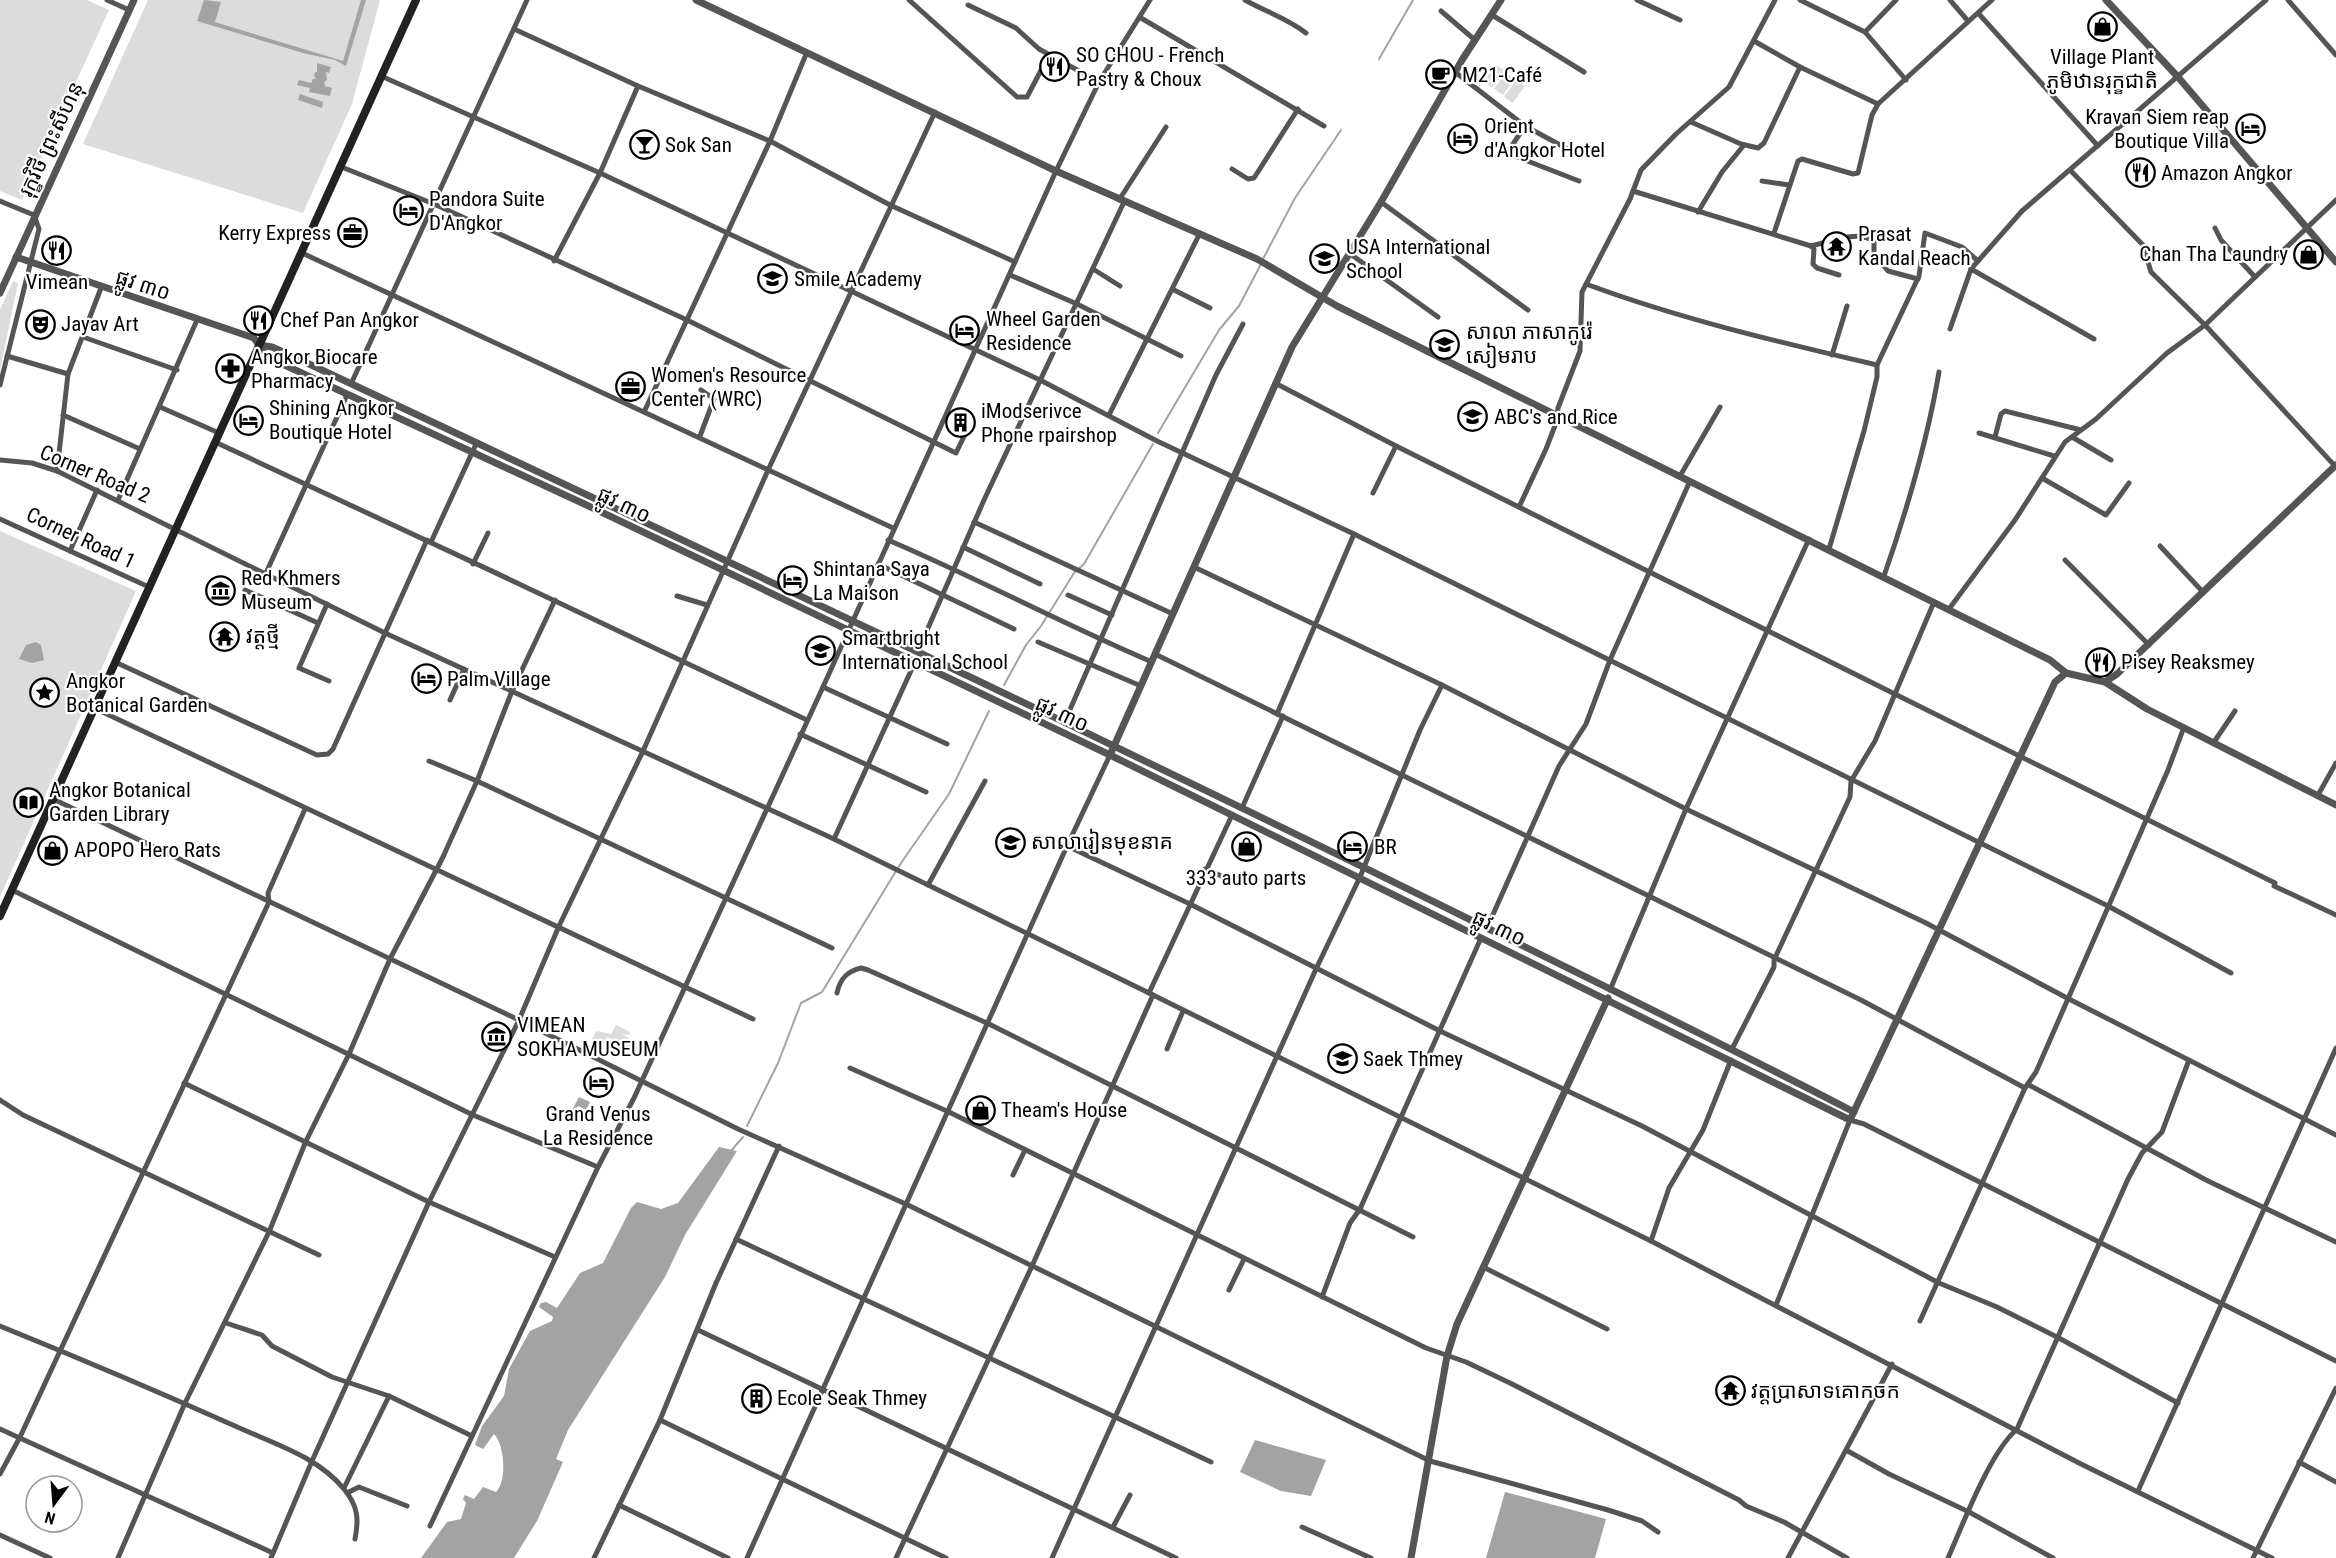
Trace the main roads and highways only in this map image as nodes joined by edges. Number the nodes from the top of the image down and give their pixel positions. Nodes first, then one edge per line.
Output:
1 (416, 0) edge
2 (0, 916) edge

1 - 2 main road

